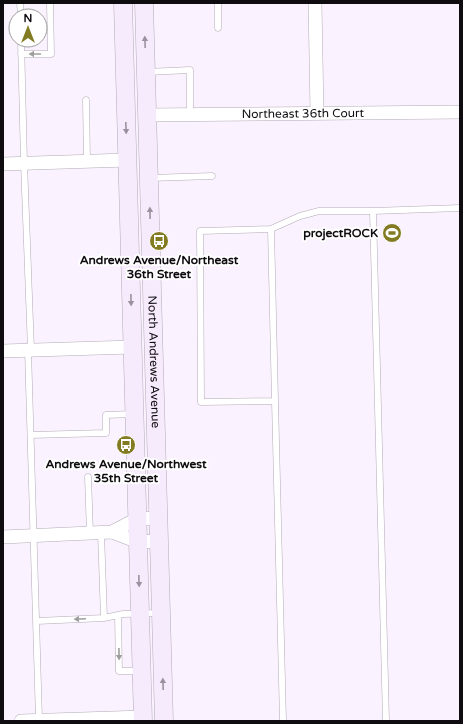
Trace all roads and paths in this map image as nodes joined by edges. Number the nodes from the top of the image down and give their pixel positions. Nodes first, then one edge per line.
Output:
1 (50, 3) edge
2 (123, 3) edge
3 (144, 3) edge
4 (218, 3) edge
5 (315, 3) edge
6 (218, 28) dead end
7 (21, 48) edge
8 (21, 54) junction
9 (145, 72) junction
10 (125, 89) junction
11 (86, 100) dead end
12 (460, 112) edge
13 (317, 113) junction
14 (190, 114) junction
15 (146, 115) junction
16 (127, 160) junction
17 (87, 162) junction
18 (24, 163) junction
19 (3, 164) edge
20 (212, 176) dead end
21 (149, 178) junction
22 (460, 208) edge
23 (373, 210) junction
24 (271, 229) junction
25 (132, 347) junction
26 (30, 350) junction
27 (3, 351) edge
28 (275, 401) junction
29 (134, 414) junction
30 (31, 435) junction
31 (88, 477) dead end
32 (158, 518) junction
33 (137, 519) junction
34 (101, 533) junction
35 (34, 535) junction
36 (3, 536) edge
37 (158, 541) junction
38 (138, 542) junction
39 (161, 613) junction
40 (140, 614) junction
41 (118, 615) junction
42 (104, 618) junction
43 (37, 621) junction
44 (141, 671) junction
45 (143, 719) edge
46 (39, 720) edge
47 (103, 720) edge
48 (21, 721) edge
49 (164, 721) edge
50 (283, 721) edge
51 (386, 721) edge

1 -> 8 lane
2 - 10 main road, North Andrews Avenue
9 -> 3 main road, North Andrews Avenue
4 - 6 lane
5 - 13 street
7 - 8 lane
8 - 18 lane
9 - 14 lane
9 - 15 main road, North Andrews Avenue
10 - 15 main road
10 -> 16 main road, North Andrews Avenue
11 - 17 lane
12 - 13 street, Northeast 36th Court
13 - 14 street, Northeast 36th Court
14 - 15 street, Northeast 36th Court
15 - 21 main road, North Andrews Avenue
16 - 17 street
16 - 21 main road
16 -> 25 main road, North Andrews Avenue
17 - 18 street
18 - 19 street
18 - 26 lane
20 - 21 lane
32 -> 21 main road, North Andrews Avenue
22 - 23 lane
23 - 24 lane
23 - 51 lane
24 - 28 lane
24 - 28 lane
25 - 26 street
25 - 29 main road, North Andrews Avenue
26 - 27 street
26 - 30 lane
28 - 50 lane
29 - 30 lane
29 - 33 main road, North Andrews Avenue
30 - 35 lane
31 - 34 lane
32 - 33 street
32 - 37 main road, North Andrews Avenue
33 - 34 street
33 - 38 main road, North Andrews Avenue
34 - 35 street
34 - 38 street
34 - 42 lane
35 - 36 street
35 - 43 lane
37 - 38 street
37 - 39 main road, North Andrews Avenue
38 -> 40 main road, North Andrews Avenue
39 - 40 lane
49 -> 39 main road, North Andrews Avenue
40 - 41 lane
40 - 44 main road, North Andrews Avenue
41 - 42 lane
41 -> 44 lane
42 -> 43 lane
43 - 46 lane
44 - 45 main road, North Andrews Avenue
45 - 47 street
46 - 47 street
46 - 48 street

